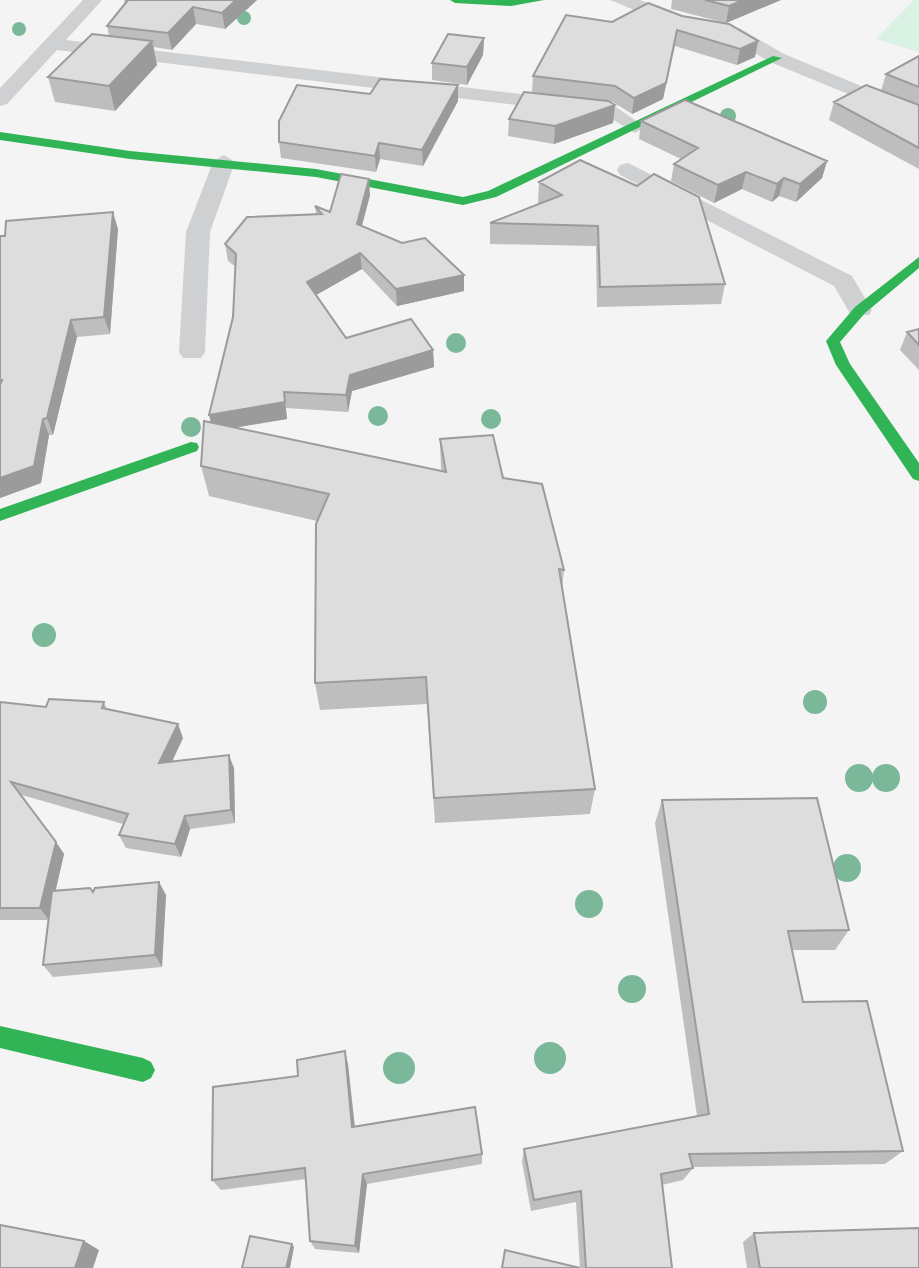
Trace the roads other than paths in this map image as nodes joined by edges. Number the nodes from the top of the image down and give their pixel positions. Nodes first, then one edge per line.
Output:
1 (93, 0) edge
2 (455, 0) edge
3 (539, 0) edge
4 (619, 0) edge
5 (650, 3) edge
6 (54, 44) junction
7 (777, 58) junction
8 (0, 100) edge
9 (919, 117) edge
10 (635, 127) junction
11 (0, 136) edge
12 (224, 162) junction
13 (628, 170) dead end
14 (919, 261) edge
15 (860, 310) junction
16 (192, 352) dead end
17 (191, 447) dead end
18 (919, 475) edge
19 (0, 515) edge
20 (0, 1037) edge
21 (143, 1070) dead end

1 - 6 street
2 - 3 street
4 - 5 street
5 - 7 street
6 - 8 street
6 - 10 street
7 - 9 street
7 - 10 street
10 - 12 street
11 - 12 street
12 - 16 street
13 - 15 street
14 - 15 street
15 - 18 street
17 - 19 street
20 - 21 street

